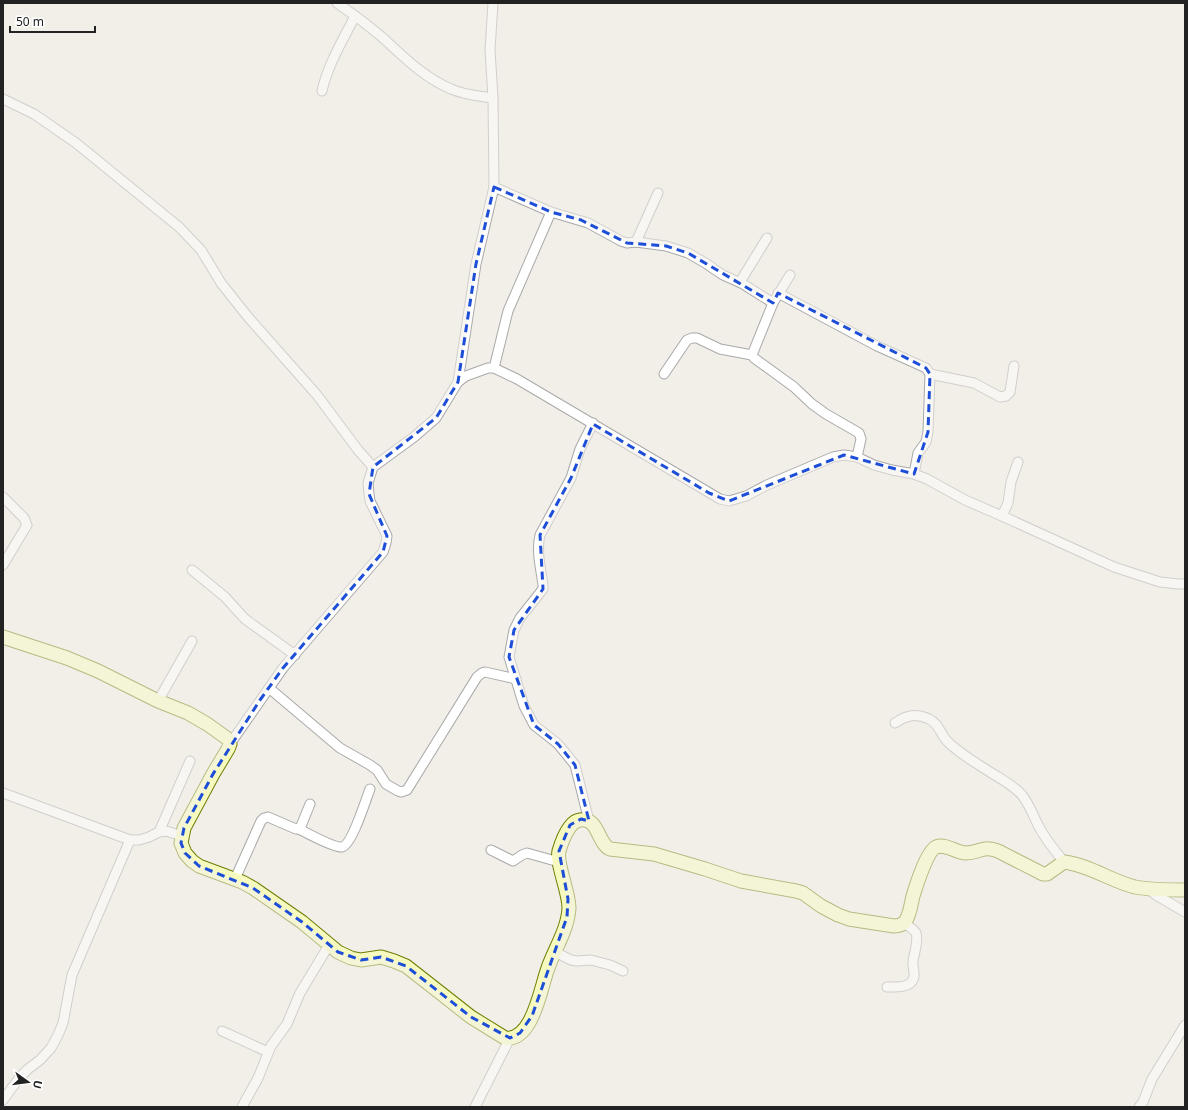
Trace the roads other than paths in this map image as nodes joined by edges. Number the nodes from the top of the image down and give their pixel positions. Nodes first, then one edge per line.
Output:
1 (337, 3) edge
2 (493, 3) edge
3 (355, 16) junction
4 (322, 91) dead end
5 (493, 98) junction
6 (3, 99) edge
7 (494, 187) junction
8 (658, 193) dead end
9 (552, 212) junction
10 (767, 238) dead end
11 (636, 242) junction
12 (790, 275) dead end
13 (740, 282) junction
14 (778, 293) junction
15 (774, 303) junction
16 (752, 355) junction
17 (1014, 366) dead end
18 (494, 368) junction
19 (664, 374) dead end
20 (930, 374) junction
21 (458, 382) junction
22 (593, 424) junction
23 (857, 457) junction
24 (1018, 462) dead end
25 (373, 467) junction
26 (914, 474) junction
27 (3, 497) edge
28 (1002, 516) junction
29 (3, 565) edge
30 (192, 570) dead end
31 (1185, 584) edge
32 (3, 637) edge
33 (192, 641) dead end
34 (295, 655) junction
35 (516, 679) junction
36 (269, 688) junction
37 (158, 701) junction
38 (895, 723) dead end
39 (230, 744) junction
40 (190, 761) dead end
41 (370, 789) dead end
42 (3, 793) edge
43 (310, 804) dead end
44 (589, 821) junction
45 (299, 828) junction
46 (159, 832) junction
47 (182, 836) junction
48 (130, 840) junction
49 (491, 850) dead end
50 (560, 862) junction
51 (1064, 862) junction
52 (235, 879) junction
53 (1149, 889) junction
54 (1185, 890) edge
55 (1185, 912) edge
56 (904, 923) junction
57 (329, 945) junction
58 (555, 952) junction
59 (623, 971) dead end
60 (887, 987) dead end
61 (1185, 1025) edge
62 (222, 1031) dead end
63 (510, 1038) junction
64 (268, 1052) junction
65 (3, 1100) edge
66 (242, 1107) edge
67 (475, 1107) edge
68 (1139, 1107) edge

1 - 3 street
2 - 5 street
3 - 4 street
3 - 5 street
5 - 7 street
6 - 25 street
7 - 9 street
7 - 21 street
8 - 11 street
9 - 11 street
9 - 18 street
10 - 13 street
11 - 13 street
12 - 14 street
13 - 15 street
14 - 15 street
14 - 20 street
15 - 16 street
16 - 19 street
16 - 23 street
17 - 20 street
18 - 21 street
18 - 22 street
20 - 26 street
21 - 25 street
22 - 23 street
22 - 35 street
23 - 26 street
24 - 28 street
25 - 34 street
26 - 28 street
27 - 29 street
28 - 31 street
30 - 34 street
32 - 37 street
33 - 37 street
34 - 36 street
35 - 36 street
35 - 44 street
36 - 39 street
37 - 39 street
38 - 51 street
39 - 47 street
40 - 46 street
41 - 45 street
42 - 48 street
43 - 45 street
44 - 50 street
44 - 56 street
45 - 52 street
46 - 47 street
46 - 48 street
47 - 52 street
48 - 65 street
49 - 50 street
50 - 58 street
51 - 53 street
51 - 56 street
52 - 57 street
53 - 54 street
53 - 55 street
56 - 60 street
57 - 63 street
57 - 64 street
58 - 59 street
58 - 63 street
61 - 68 street
62 - 64 street
63 - 67 street
64 - 66 street

